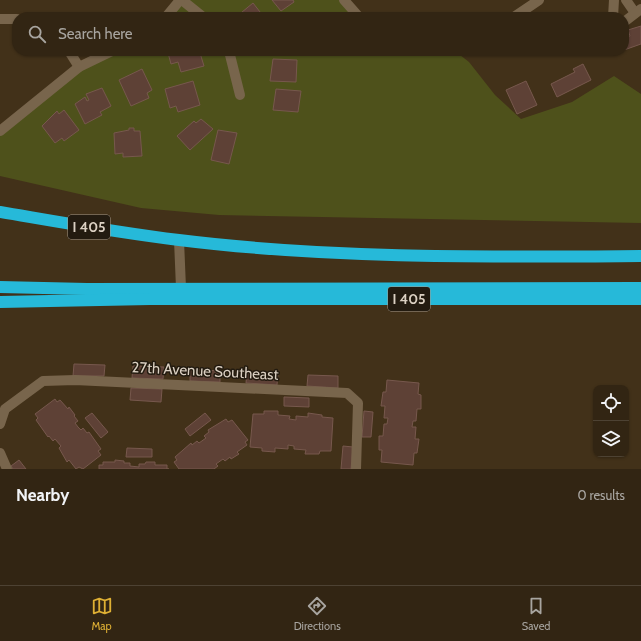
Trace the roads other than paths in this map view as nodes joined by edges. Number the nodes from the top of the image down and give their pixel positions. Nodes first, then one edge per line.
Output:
1 (181, 0) edge
2 (344, 0) edge
3 (539, 0) edge
4 (614, 0) edge
5 (626, 0) edge
6 (638, 11) edge
7 (170, 12) edge
8 (197, 12) edge
9 (355, 12) edge
10 (521, 12) edge
11 (613, 12) edge
12 (629, 18) edge
13 (0, 19) edge
14 (12, 19) edge
15 (72, 56) edge
16 (102, 56) edge
17 (230, 56) edge
18 (79, 67) junction
19 (240, 95) dead end
20 (0, 131) edge
21 (0, 212) edge
22 (179, 240) junction
23 (641, 256) edge
24 (0, 287) edge
25 (181, 288) junction
26 (641, 288) edge
27 (641, 299) edge
28 (0, 302) edge
29 (0, 424) edge
30 (0, 453) edge
31 (7, 469) edge
32 (356, 469) edge

1 - 7 street
1 - 8 street
2 - 9 street
3 - 10 street
4 - 11 street
5 - 6 street
6 - 12 street
13 - 14 street
15 - 18 street
16 - 18 street
17 - 19 street
18 - 20 street
21 - 22 highway, I 405
22 - 23 highway, I 405
22 - 25 street
24 - 25 highway, I 405
25 - 26 highway, I 405
27 - 28 highway, I 405
29 - 32 street, 27th Avenue Southeast
30 - 31 street

